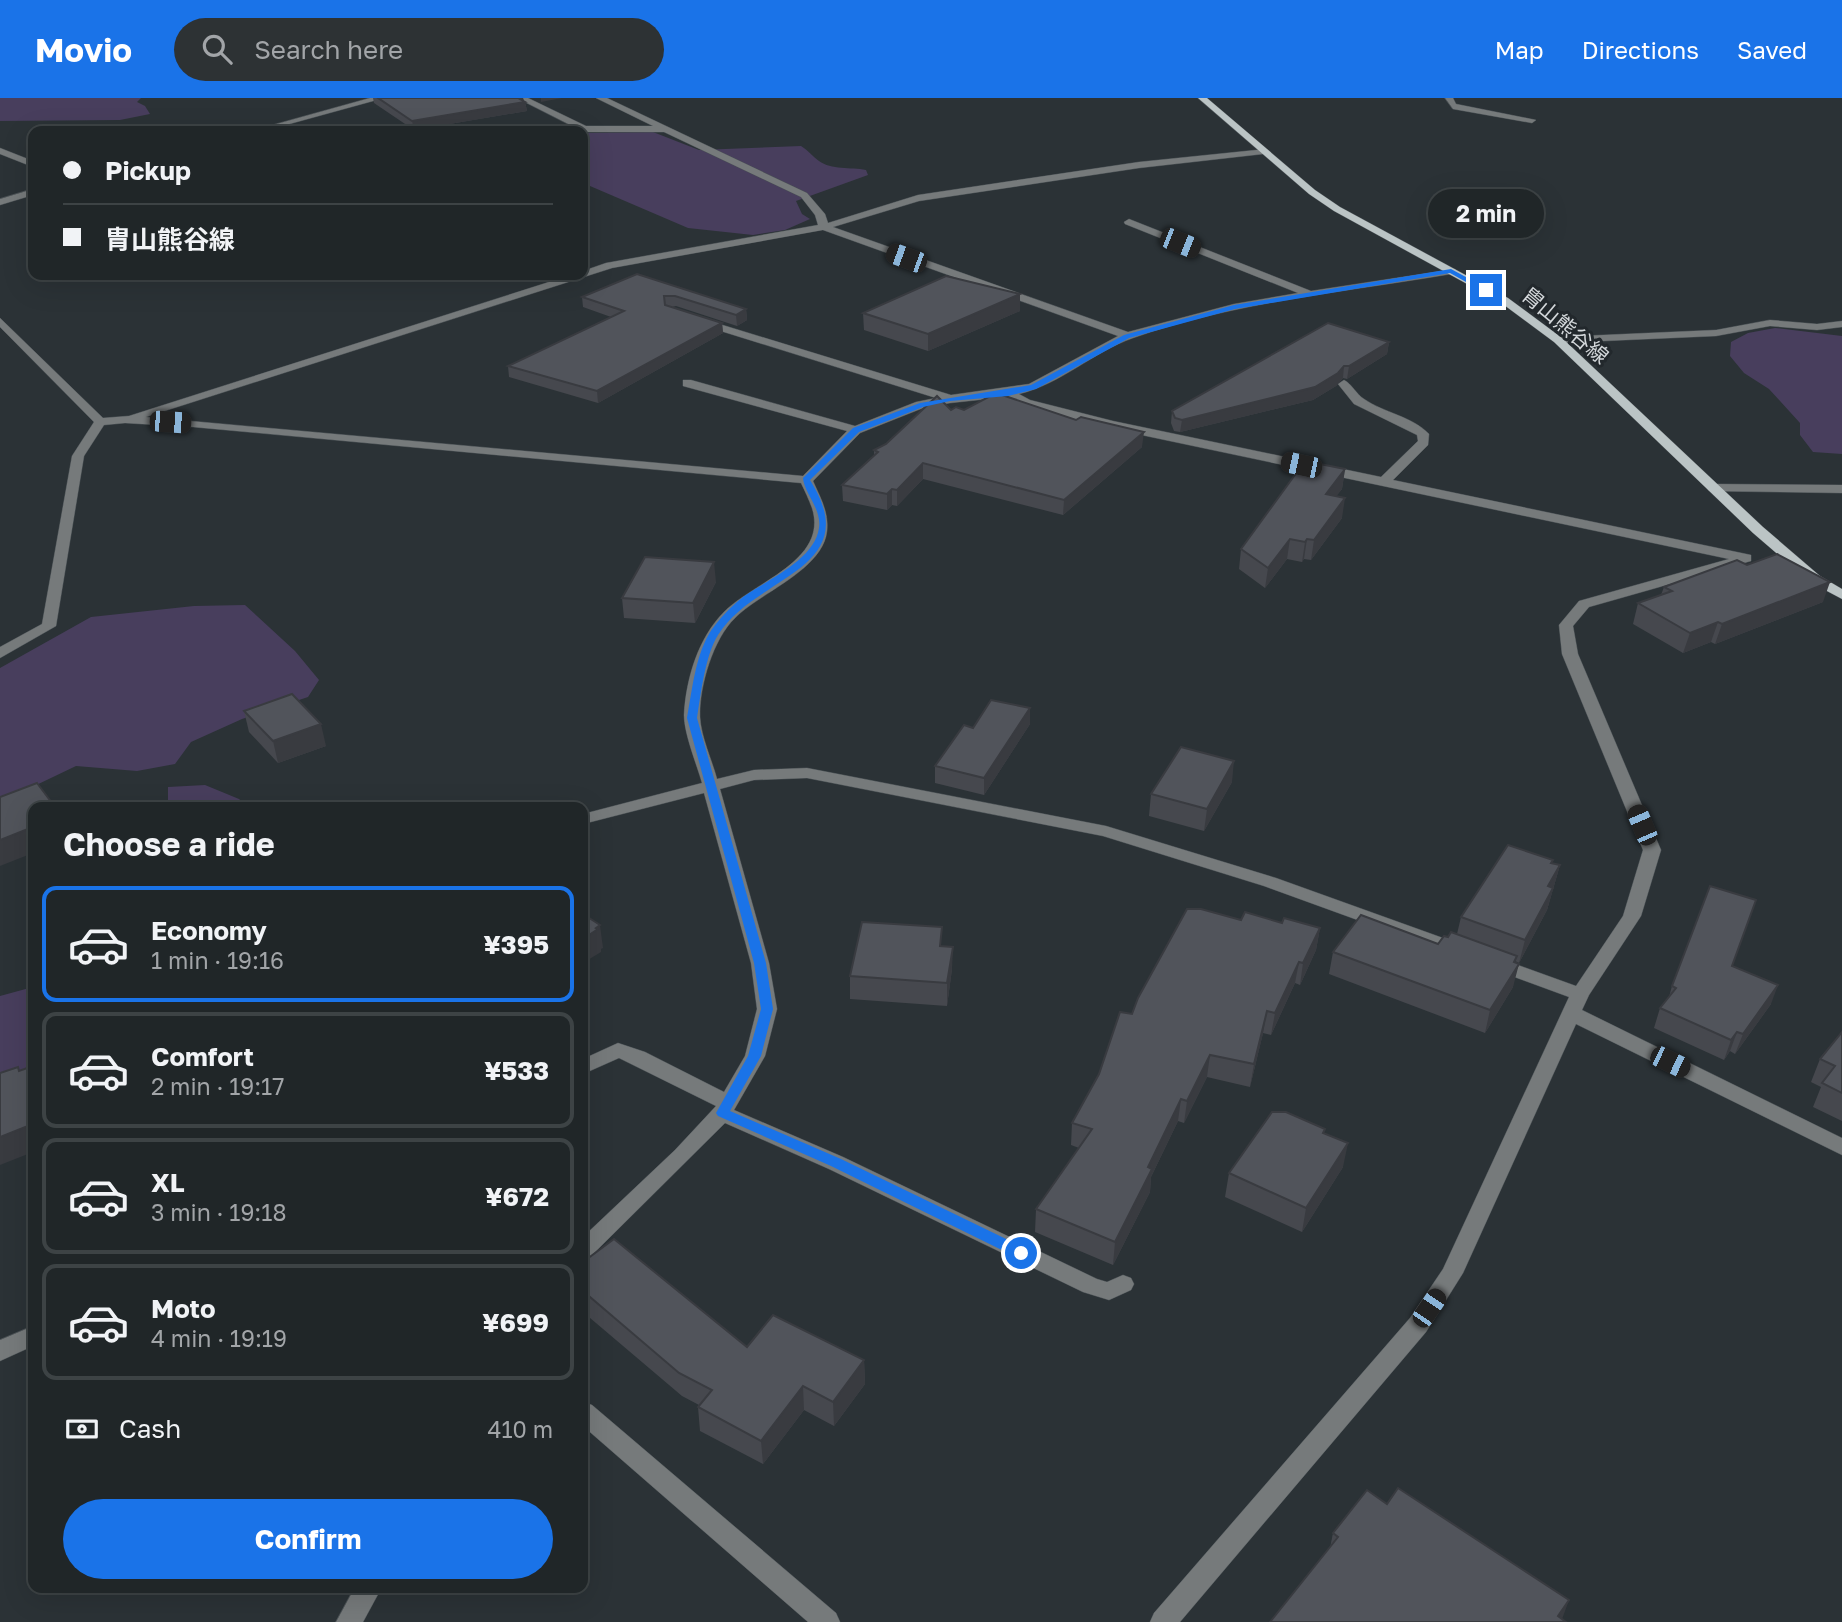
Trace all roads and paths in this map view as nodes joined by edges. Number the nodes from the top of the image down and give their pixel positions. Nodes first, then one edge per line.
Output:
1 (380, 98) edge
2 (521, 98) edge
3 (600, 98) edge
4 (1202, 98) edge
5 (1448, 98) edge
6 (1531, 120) dead end
7 (273, 126) edge
8 (578, 126) edge
9 (588, 129) edge
10 (665, 129) junction
11 (0, 151) edge
12 (1263, 151) junction
13 (28, 162) edge
14 (28, 194) edge
15 (0, 202) edge
16 (1129, 222) dead end
17 (824, 228) junction
18 (1451, 271) junction
19 (588, 272) edge
20 (563, 280) edge
21 (1308, 294) junction
22 (684, 316) edge
23 (0, 321) edge
24 (1842, 324) edge
25 (1127, 336) junction
26 (1558, 340) junction
27 (687, 383) dead end
28 (1344, 384) edge
29 (1008, 393) junction
30 (950, 399) junction
31 (125, 419) junction
32 (100, 422) junction
33 (856, 430) junction
34 (806, 480) junction
35 (1384, 482) junction
36 (1714, 488) junction
37 (1842, 488) edge
38 (1780, 569) edge
39 (1815, 579) junction
40 (1842, 596) edge
41 (0, 653) edge
42 (709, 787) junction
43 (588, 818) edge
44 (1580, 994) junction
45 (1571, 1013) junction
46 (588, 1065) edge
47 (725, 1108) junction
48 (1842, 1147) edge
49 (588, 1245) edge
50 (1123, 1284) dead end
51 (28, 1337) edge
52 (0, 1351) edge
53 (588, 1416) edge
54 (366, 1593) edge
55 (349, 1622) edge
56 (827, 1622) edge
57 (1163, 1622) edge

1 - 7 street
2 - 8 street
3 - 10 street
4 - 12 main road, 胄山熊谷線
5 - 6 street
9 - 10 street
10 - 17 street
11 - 13 street
12 - 17 street
12 - 18 main road, 胄山熊谷線
14 - 15 street
16 - 21 street
17 - 19 street
17 - 25 street
18 - 21 street
18 - 26 main road, 胄山熊谷線
20 - 31 street
21 - 25 street
22 - 30 street
23 - 32 street
24 - 26 street
25 - 29 street
26 - 36 main road, 胄山熊谷線
27 - 33 street
28 - 35 street
29 - 30 street
29 - 35 street
30 - 33 street
31 - 32 street
31 - 34 street
32 - 41 street
33 - 34 street
34 - 42 street
35 - 44 street
36 - 37 street
36 - 39 main road, 胄山熊谷線
38 - 39 street
39 - 40 main road, 胄山熊谷線
42 - 43 street
42 - 44 street
42 - 47 street
44 - 45 street
45 - 48 street
45 - 57 street
46 - 47 street
47 - 49 street
47 - 50 street
51 - 52 street
53 - 56 street
54 - 55 street

